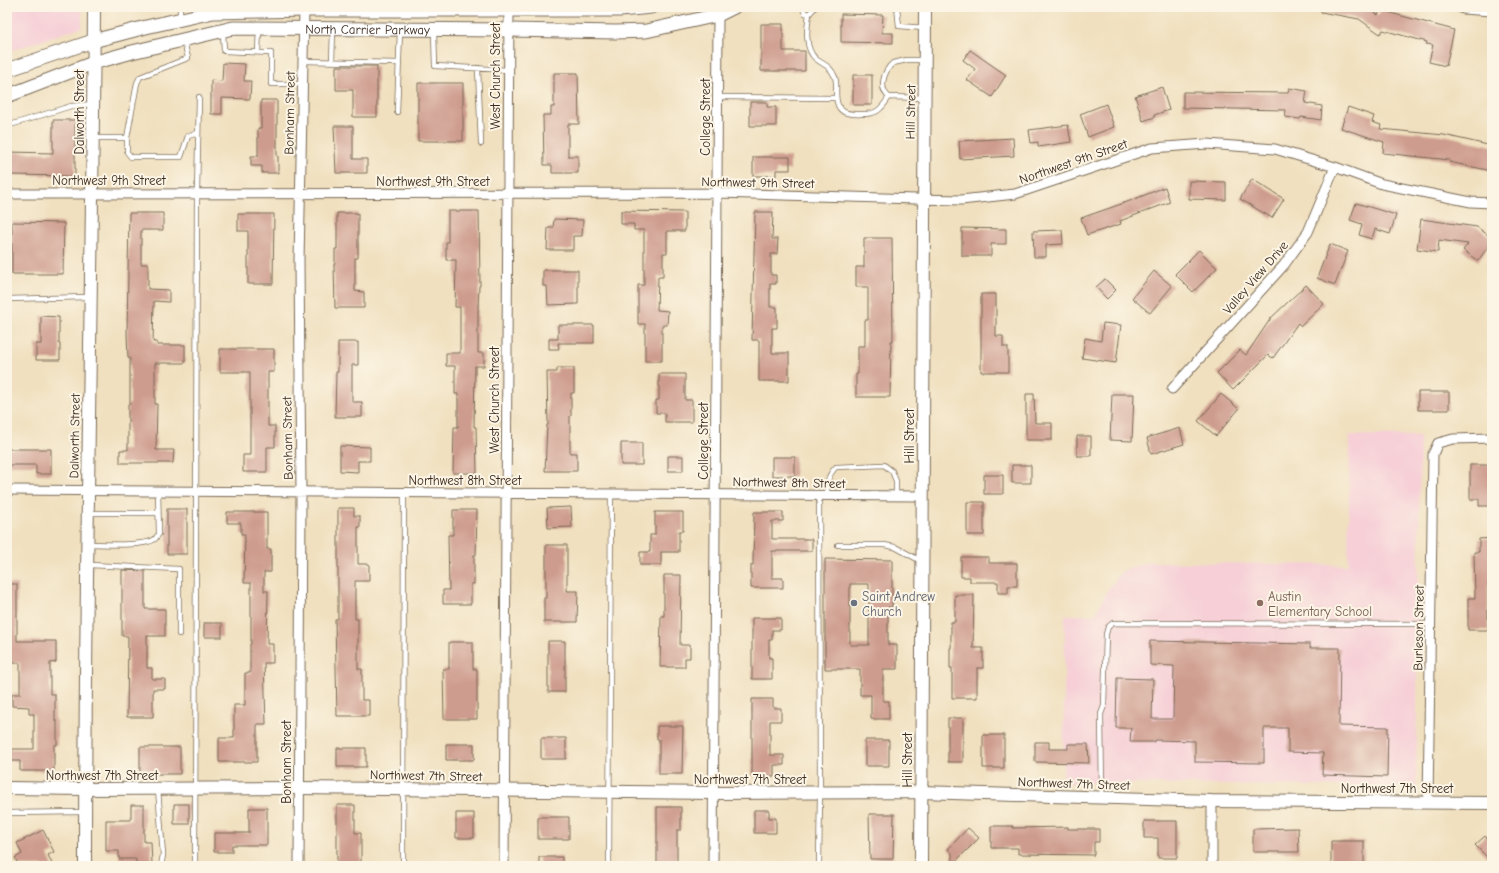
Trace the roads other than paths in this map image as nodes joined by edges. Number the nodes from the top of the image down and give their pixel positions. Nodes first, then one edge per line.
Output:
1 (94, 7) edge
2 (651, 7) edge
3 (734, 7) edge
4 (802, 7) edge
5 (815, 7) edge
6 (897, 7) edge
7 (925, 7) edge
8 (1463, 7) edge
9 (403, 8) edge
10 (509, 8) edge
11 (637, 8) edge
12 (592, 9) edge
13 (304, 10) junction
14 (1492, 10) edge
15 (180, 13) edge
16 (809, 14) junction
17 (718, 16) junction
18 (925, 28) junction
19 (259, 29) junction
20 (304, 30) junction
21 (333, 30) junction
22 (400, 30) junction
23 (434, 30) junction
24 (509, 30) junction
25 (223, 31) junction
26 (94, 40) junction
27 (184, 40) junction
28 (258, 52) junction
29 (925, 60) junction
30 (303, 61) junction
31 (332, 62) junction
32 (94, 63) junction
33 (398, 63) junction
34 (478, 68) junction
35 (7, 70) edge
36 (508, 70) junction
37 (302, 84) junction
38 (7, 96) edge
39 (199, 97) dead end
40 (718, 97) junction
41 (889, 97) junction
42 (836, 98) junction
43 (924, 98) junction
44 (93, 104) junction
45 (397, 112) dead end
46 (7, 126) edge
47 (198, 133) junction
48 (93, 138) junction
49 (127, 138) junction
50 (481, 144) dead end
51 (1335, 167) junction
52 (93, 193) junction
53 (717, 193) junction
54 (7, 194) edge
55 (196, 194) junction
56 (300, 194) junction
57 (508, 194) junction
58 (923, 200) junction
59 (1492, 203) edge
60 (91, 297) junction
61 (7, 299) edge
62 (1172, 389) dead end
63 (1492, 438) edge
64 (7, 490) edge
65 (87, 490) junction
66 (158, 491) junction
67 (197, 492) junction
68 (301, 493) junction
69 (404, 493) junction
70 (507, 493) junction
71 (611, 494) junction
72 (715, 494) junction
73 (823, 496) junction
74 (896, 496) junction
75 (922, 496) junction
76 (87, 513) junction
77 (158, 513) junction
78 (87, 544) junction
79 (838, 545) dead end
80 (922, 561) junction
81 (87, 565) junction
82 (1431, 624) junction
83 (179, 634) dead end
84 (7, 788) edge
85 (196, 788) junction
86 (299, 788) junction
87 (85, 789) junction
88 (158, 789) junction
89 (403, 789) junction
90 (504, 790) junction
91 (609, 792) junction
92 (921, 792) junction
93 (713, 793) junction
94 (820, 793) junction
95 (1102, 798) junction
96 (1212, 801) junction
97 (1428, 803) junction
98 (1492, 803) edge
99 (85, 812) junction
100 (7, 813) edge
101 (85, 866) edge
102 (161, 866) edge
103 (195, 866) edge
104 (299, 866) edge
105 (403, 866) edge
106 (504, 866) edge
107 (609, 866) edge
108 (713, 866) edge
109 (819, 866) edge
110 (921, 866) edge
111 (1212, 866) edge

1 - 26 street, Dalworth Street
2 - 11 main road, North Carrier Parkway
3 - 17 main road, North Carrier Parkway
4 - 16 lane
5 - 16 lane
6 - 18 lane
7 - 18 street, Hill Street
8 - 14 main road
9 - 10 main road, North Carrier Parkway
9 - 13 main road, North Carrier Parkway
10 - 12 main road, North Carrier Parkway
10 - 24 street, West Church Street
11 - 12 main road, North Carrier Parkway
13 - 15 main road, North Carrier Parkway
13 - 20 street, Bonham Street
15 - 26 main road, North Carrier Parkway
16 - 42 lane
17 - 24 main road, North Carrier Parkway
17 - 40 street, College Street
18 - 29 street, Hill Street
19 - 20 main road, North Carrier Parkway
19 - 25 main road, North Carrier Parkway
19 - 28 lane
20 - 21 main road, North Carrier Parkway
20 - 30 street, Bonham Street
21 - 22 main road, North Carrier Parkway
21 - 31 lane
22 - 23 main road, North Carrier Parkway
22 - 33 lane
23 - 24 main road, North Carrier Parkway
23 - 34 lane
24 - 36 street, West Church Street
25 - 27 main road, North Carrier Parkway
25 - 28 lane
26 - 32 street, Dalworth Street
26 - 35 main road, North Carrier Parkway
27 - 32 main road, North Carrier Parkway
27 - 49 lane
28 - 37 lane
29 - 41 lane
29 - 43 street, Hill Street
30 - 31 lane
30 - 37 street, Bonham Street
31 - 33 lane
32 - 38 main road, North Carrier Parkway
32 - 44 street, Dalworth Street
33 - 45 lane
34 - 36 lane
34 - 50 lane
36 - 57 street, West Church Street
37 - 56 street, Bonham Street
39 - 47 lane
40 - 42 lane
40 - 53 street, College Street
41 - 42 lane
41 - 43 lane
43 - 58 street, Hill Street
44 - 46 lane
44 - 48 street, Dalworth Street
47 - 49 lane
47 - 55 lane
48 - 49 lane
48 - 52 street, Dalworth Street
51 - 58 street, Northwest 9th Street
51 - 59 street, Northwest 9th Street
51 - 62 street, Valley View Drive
52 - 54 street, Northwest 9th Street
52 - 55 street, Northwest 9th Street
52 - 60 street, Dalworth Street
53 - 57 street, Northwest 9th Street
53 - 58 street, Northwest 9th Street
53 - 72 street, College Street
55 - 56 street, Northwest 9th Street
55 - 67 lane
56 - 57 street, Northwest 9th Street
56 - 68 street, Bonham Street
57 - 70 street, West Church Street
58 - 75 street, Hill Street
60 - 61 lane
60 - 65 street, Dalworth Street
63 - 82 street, Burleson Street
64 - 65 street, Northwest 8th Street
65 - 66 street, Northwest 8th Street
65 - 76 street, Dalworth Street
66 - 67 street, Northwest 8th Street
66 - 77 lane
67 - 68 street, Northwest 8th Street
67 - 85 lane
68 - 69 street, Northwest 8th Street
68 - 86 street, Bonham Street
69 - 70 street, Northwest 8th Street
69 - 89 lane
70 - 71 street, Northwest 8th Street
70 - 90 street, West Church Street
71 - 72 street, Northwest 8th Street
71 - 91 lane
72 - 73 street, Northwest 8th Street
72 - 93 street, College Street
73 - 74 street, Northwest 8th Street
73 - 74 lane
73 - 94 lane
74 - 75 street, Northwest 8th Street
75 - 80 street, Hill Street
76 - 77 lane
76 - 78 street, Dalworth Street
77 - 78 lane
78 - 81 street, Dalworth Street
79 - 80 lane
80 - 92 street, Hill Street
81 - 83 lane
81 - 87 street, Dalworth Street
82 - 95 lane
82 - 97 street, Burleson Street
84 - 87 street, Northwest 7th Street
85 - 86 street, Northwest 7th Street
85 - 88 street, Northwest 7th Street
85 - 103 lane
86 - 89 street, Northwest 7th Street
86 - 104 street, Bonham Street
87 - 88 street, Northwest 7th Street
87 - 99 street, Dalworth Street
88 - 102 lane
89 - 90 street, Northwest 7th Street
89 - 105 lane
90 - 91 street, Northwest 7th Street
90 - 106 street, West Church Street
91 - 93 street, Northwest 7th Street
91 - 107 lane
92 - 94 street, Northwest 7th Street
92 - 95 street, Northwest 7th Street
92 - 110 street, Hill Street
93 - 94 street, Northwest 7th Street
93 - 108 street, College Street
94 - 109 lane
95 - 96 street, Northwest 7th Street
96 - 97 street, Northwest 7th Street
96 - 111 street
97 - 98 street, Northwest 7th Street
99 - 100 lane
99 - 101 street, Dalworth Street

